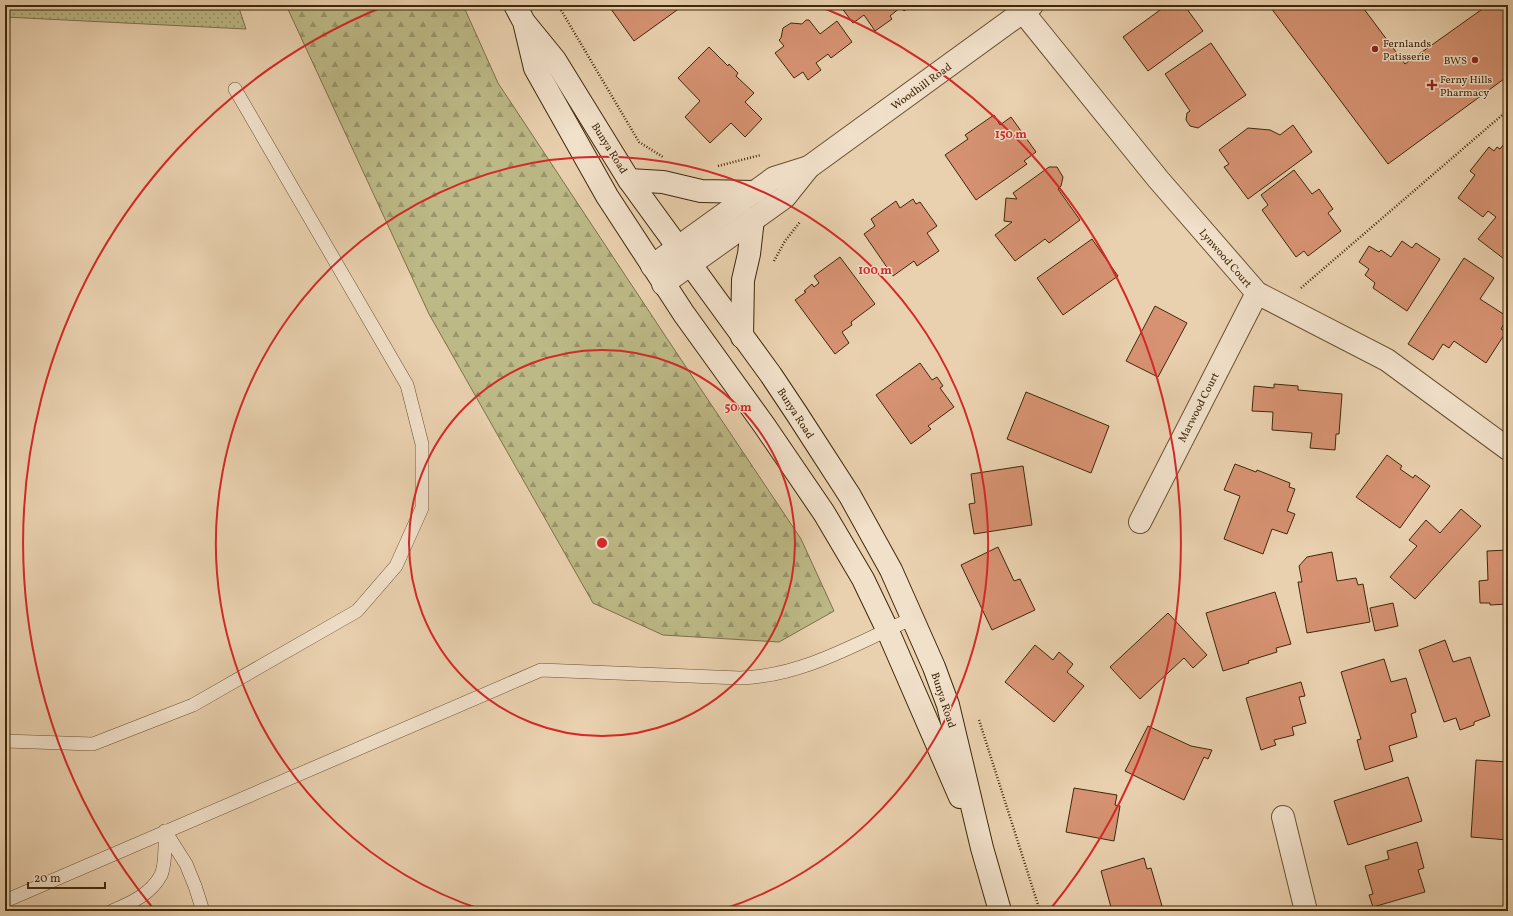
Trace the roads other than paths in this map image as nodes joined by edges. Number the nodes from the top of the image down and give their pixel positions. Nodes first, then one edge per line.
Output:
1 (1027, 8) edge
2 (519, 14) edge
3 (235, 89) dead end
4 (809, 167) junction
5 (630, 180) junction
6 (755, 192) junction
7 (753, 219) junction
8 (678, 247) junction
9 (691, 265) junction
10 (657, 275) junction
11 (1256, 293) junction
12 (742, 337) junction
13 (1508, 449) edge
14 (1140, 522) dead end
15 (913, 618) junction
16 (887, 629) junction
17 (5, 741) edge
18 (1283, 817) dead end
19 (165, 831) junction
20 (982, 848) junction
21 (5, 901) edge
22 (112, 911) edge
23 (203, 911) edge
24 (1000, 911) edge
25 (1306, 911) edge

1 - 4 main road, Woodhill Road
1 - 11 main road, Lynwood Court
2 - 5 main road, Bunya Road
2 - 10 main road, Bunya Road
3 - 17 lane
4 - 6 main road, Woodhill Road
4 - 7 main road, Woodhill Road
5 - 6 main road
5 - 8 main road, Bunya Road
6 - 8 main road, Woodhill Road
7 - 9 main road, Woodhill Road
7 - 12 main road
8 - 9 main road, Bunya Road
8 - 10 main road, Woodhill Road
9 - 10 main road, Woodhill Road
9 - 12 main road, Bunya Road
10 - 16 main road, Bunya Road
11 - 13 main road, Lynwood Court
11 - 14 main road, Marwood Court
12 - 15 main road, Bunya Road
15 - 16 lane
15 - 20 main road, Bunya Road
16 - 19 lane
16 - 20 main road, Bunya Road
18 - 25 main road
19 - 21 lane
19 - 22 lane
19 - 23 lane
20 - 24 main road, Bunya Road

